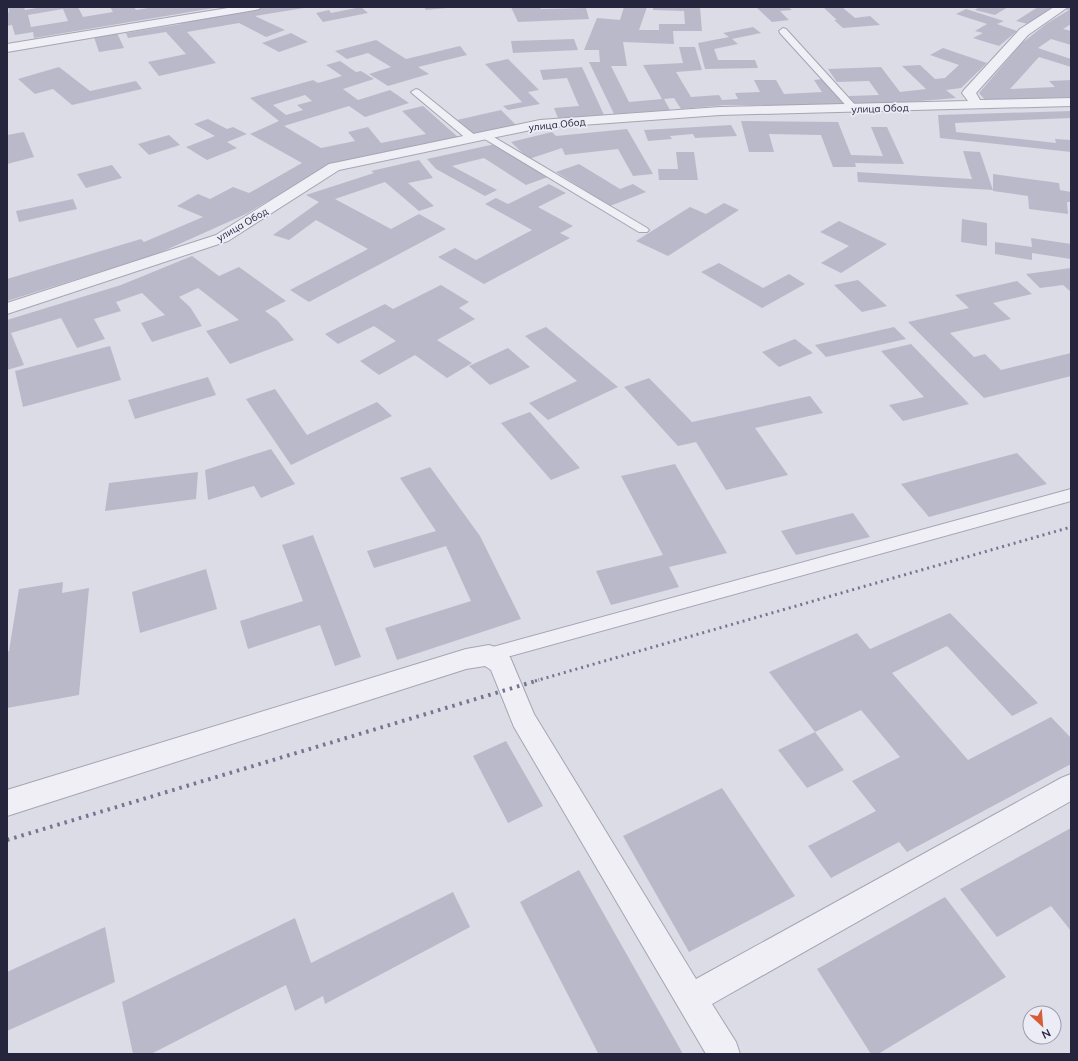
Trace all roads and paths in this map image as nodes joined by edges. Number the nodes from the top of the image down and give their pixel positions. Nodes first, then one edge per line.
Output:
1 (254, 7) edge
2 (1062, 7) edge
3 (784, 31) dead end
4 (7, 48) edge
5 (416, 92) dead end
6 (1071, 102) edge
7 (977, 104) junction
8 (854, 109) junction
9 (487, 136) junction
10 (472, 138) junction
11 (643, 230) dead end
12 (7, 309) edge
13 (1071, 495) edge
14 (489, 655) junction
15 (1071, 787) edge
16 (7, 803) edge
17 (691, 999) junction
18 (724, 1054) edge

1 - 4 street
2 - 7 street
3 - 8 lane
5 - 10 lane
6 - 7 street, улица Обод
7 - 8 street, улица Обод
8 - 9 street, улица Обод
9 - 10 street, улица Обод
9 - 11 lane
10 - 12 street, улица Обод
13 - 14 lane
14 - 16 street
14 - 17 street
15 - 17 street
17 - 18 street

